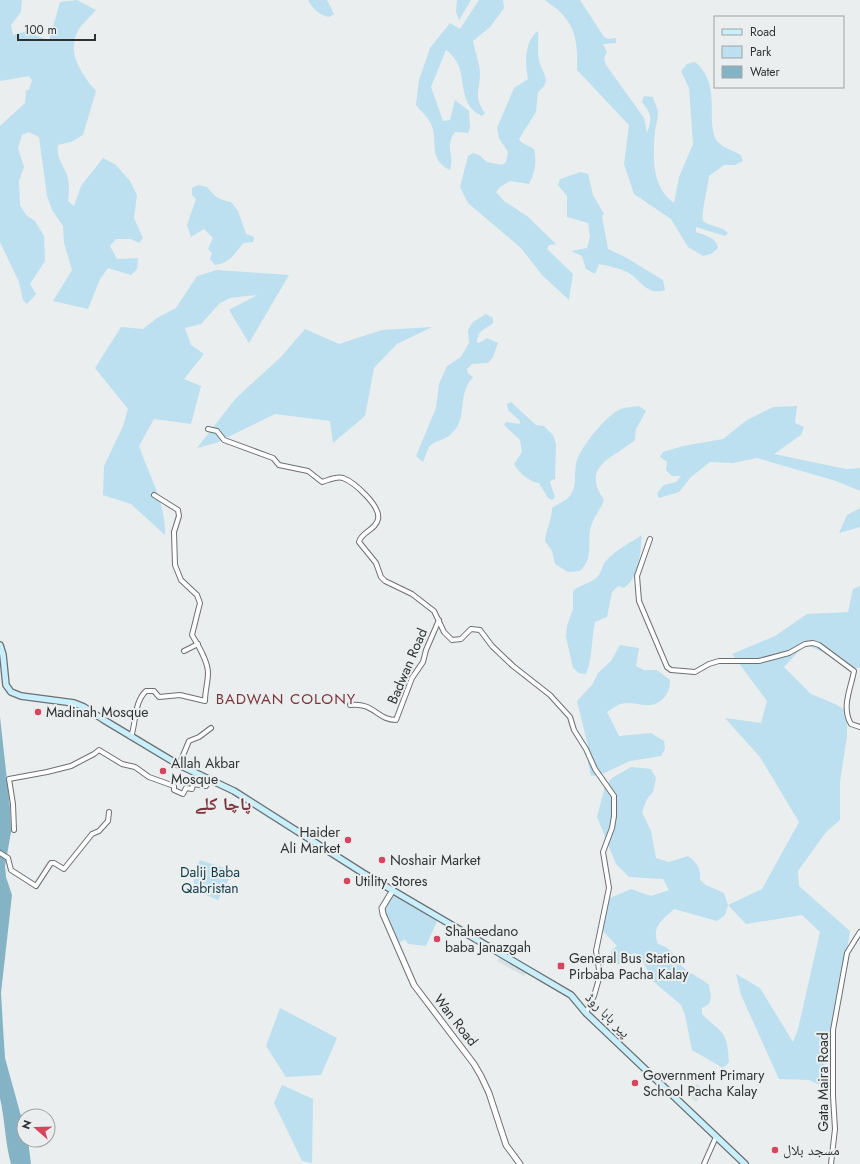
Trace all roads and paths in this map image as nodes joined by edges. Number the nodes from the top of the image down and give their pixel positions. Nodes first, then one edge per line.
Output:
1 (208, 429) dead end
2 (154, 495) dead end
3 (650, 539) dead end
4 (439, 620) junction
5 (198, 644) junction
6 (0, 645) edge
7 (184, 651) dead end
8 (2, 655) edge
9 (350, 706) dead end
10 (860, 727) edge
11 (211, 728) dead end
12 (131, 737) junction
13 (179, 765) junction
14 (210, 779) junction
15 (109, 812) dead end
16 (14, 830) dead end
17 (0, 853) edge
18 (393, 890) junction
19 (860, 932) edge
20 (586, 1013) junction
21 (716, 1137) junction
22 (520, 1164) edge
23 (704, 1164) edge
24 (745, 1164) edge
25 (831, 1164) edge

1 - 4 street
2 - 5 street
3 - 10 street
4 - 9 street, Badwan Road
4 - 20 street
5 - 7 street
5 - 12 street
6 - 8 main road
8 - 12 main road, پیر بابا روڈ
11 - 13 street
12 - 13 main road, پیر بابا روڈ
13 - 14 main road, پیر بابا روڈ
14 - 16 street
14 - 18 main road, پیر بابا روڈ
15 - 17 street
18 - 20 main road, پیر بابا روڈ
18 - 22 street, Wan Road
19 - 25 street, Gata Maira Road
20 - 21 main road, پیر بابا روڈ
21 - 23 street
21 - 24 main road, پیر بابا روڈ

